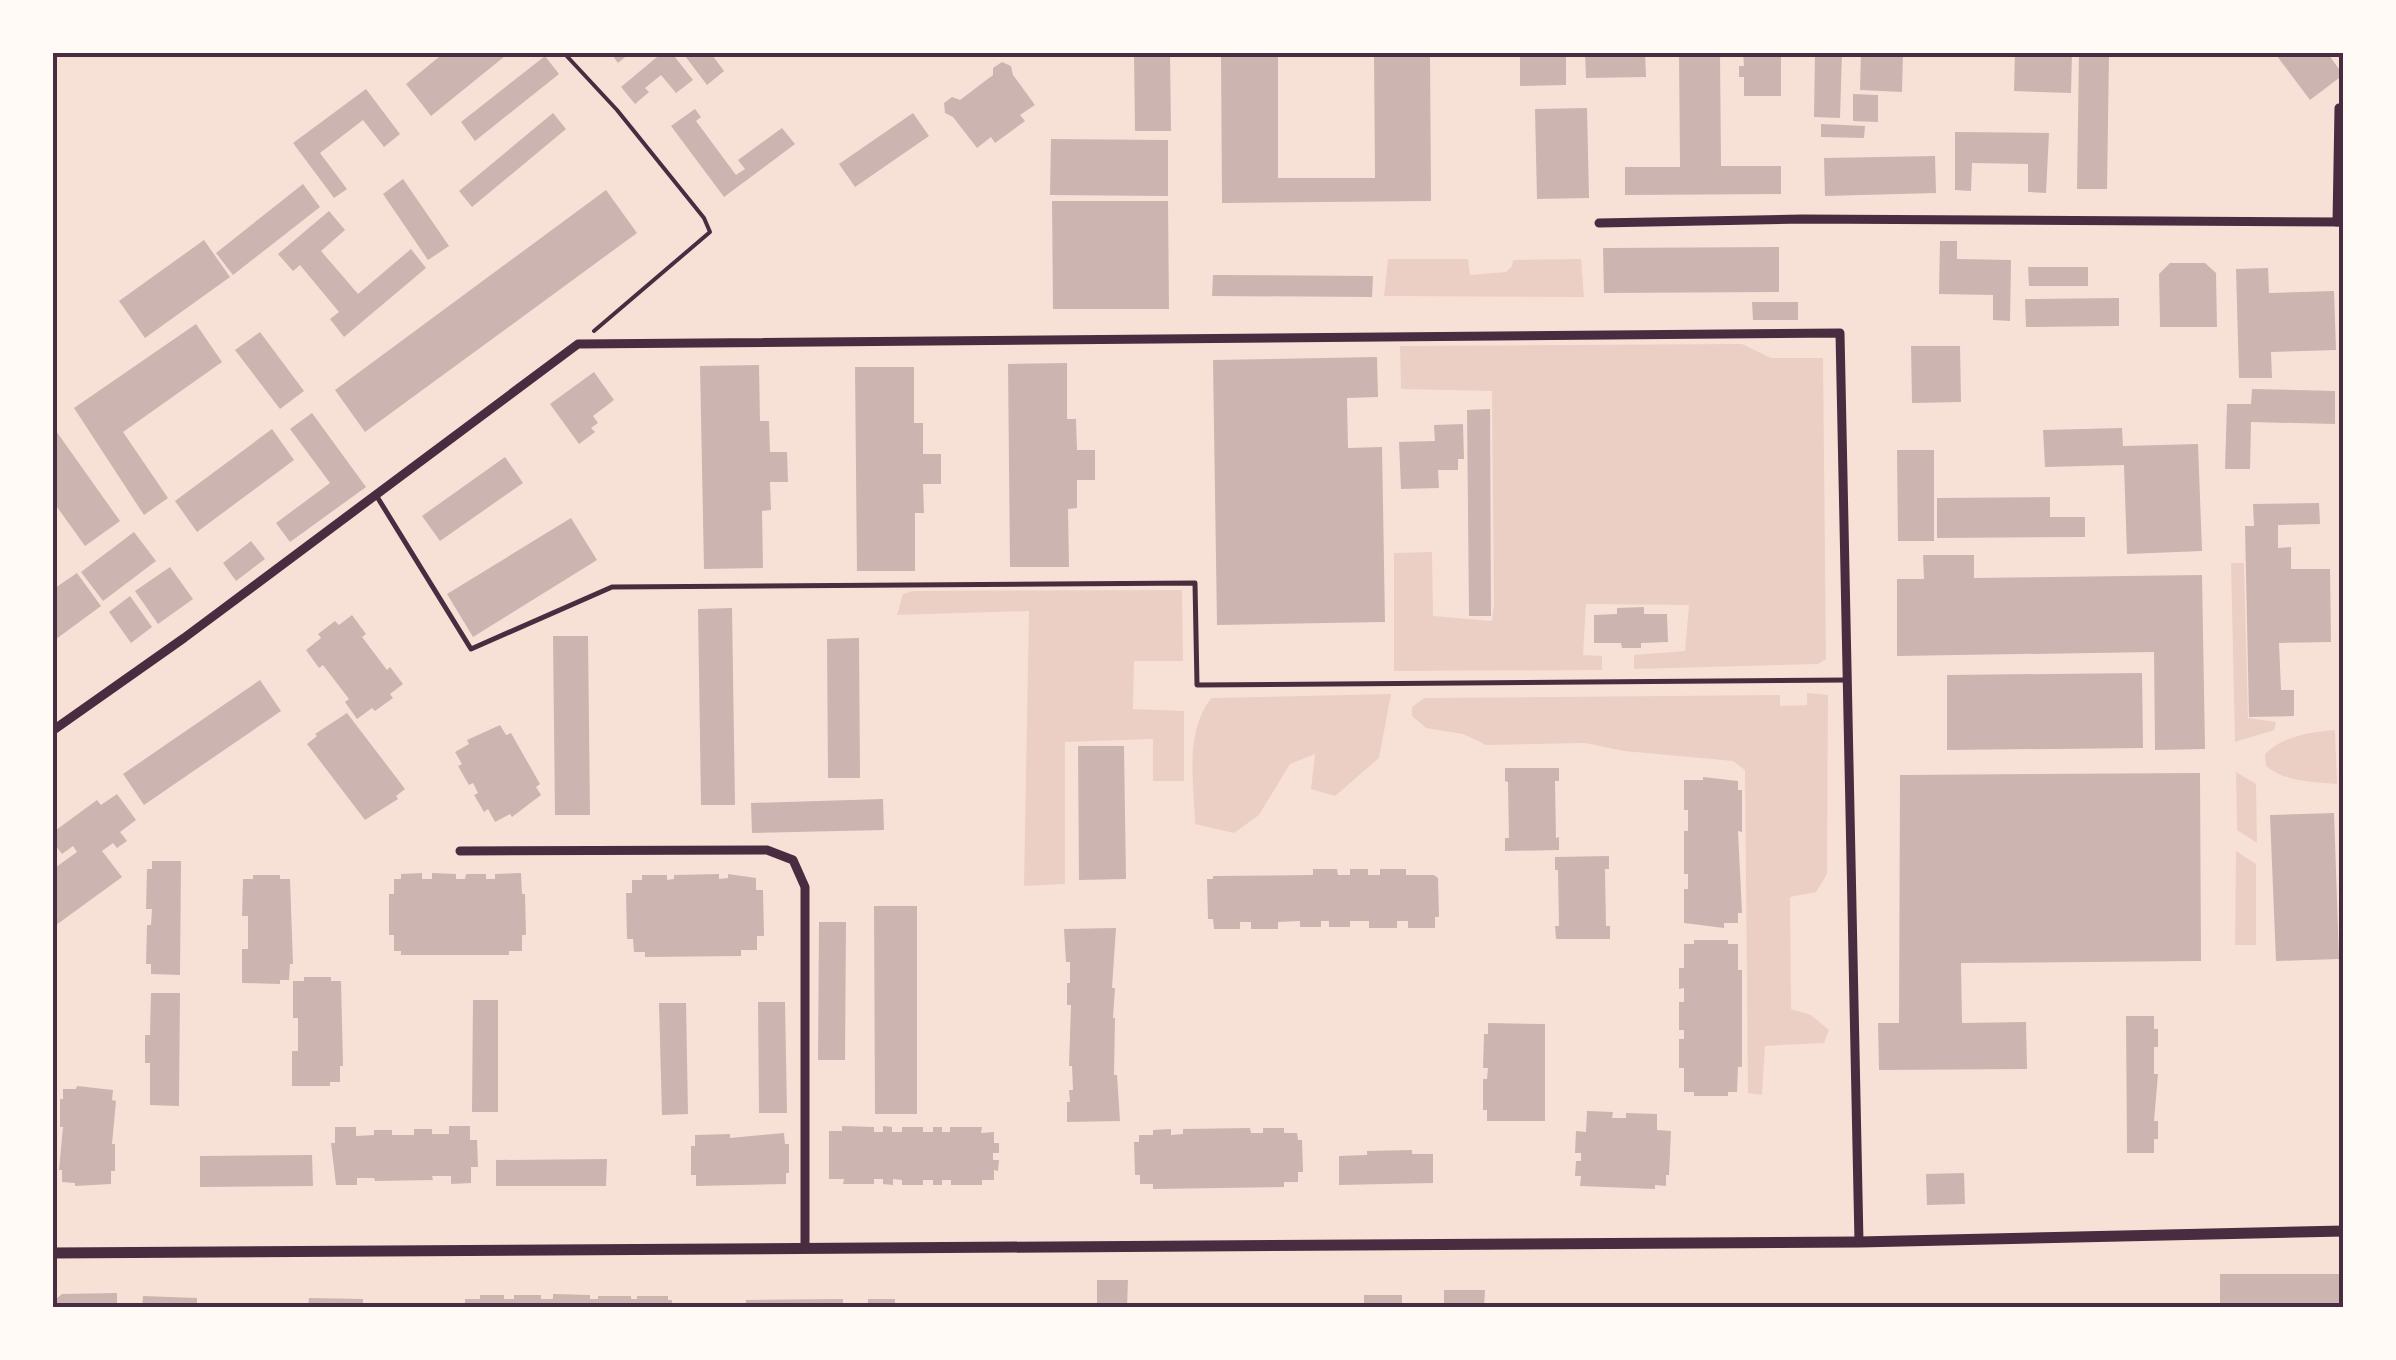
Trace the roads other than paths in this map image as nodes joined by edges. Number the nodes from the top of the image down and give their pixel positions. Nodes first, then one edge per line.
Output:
1 (2338, 108) dead end
2 (2340, 222) edge
3 (1599, 223) dead end
4 (376, 495) junction
5 (1849, 680) junction
6 (52, 731) edge
7 (460, 851) dead end
8 (2344, 1231) edge
9 (1859, 1242) junction
10 (805, 1248) junction
11 (52, 1253) edge

1 - 2 street
2 - 3 street
4 - 5 lane
4 - 5 street
4 - 6 street
5 - 9 street
7 - 10 street
8 - 9 street
9 - 10 street
10 - 11 street

